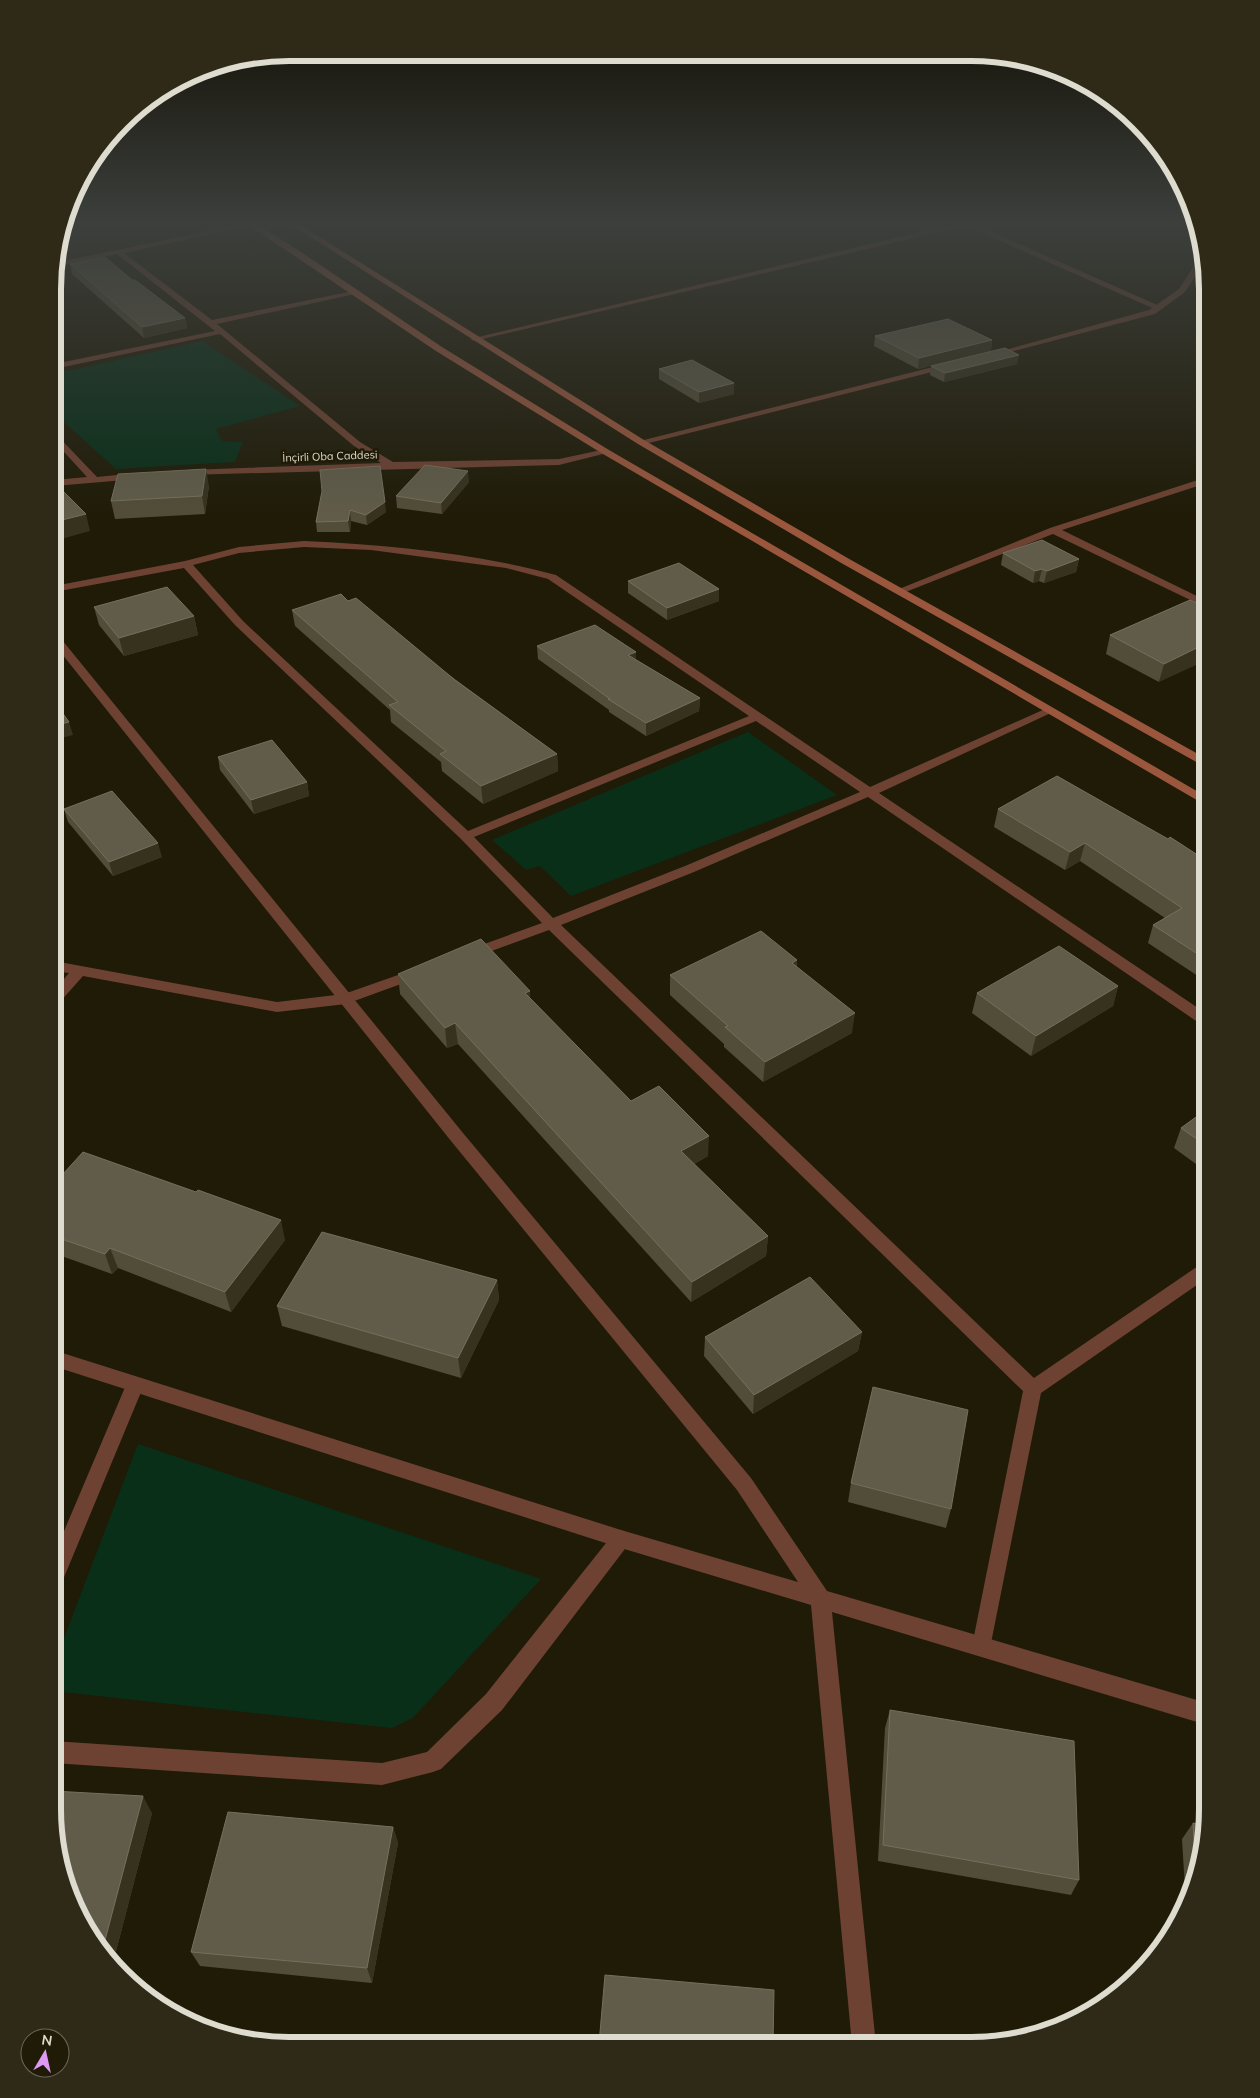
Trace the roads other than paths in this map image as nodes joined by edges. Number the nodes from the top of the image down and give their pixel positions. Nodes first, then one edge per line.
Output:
1 (216, 322) edge
2 (399, 322) edge
3 (447, 322) edge
4 (547, 322) edge
5 (1114, 322) edge
6 (211, 323) joint
7 (220, 332) junction
8 (474, 339) junction
9 (977, 358) edge
10 (958, 363) edge
11 (61, 366) edge
12 (641, 442) junction
13 (61, 443) edge
14 (606, 452) junction
15 (391, 465) junction
16 (182, 473) edge
17 (143, 476) edge
18 (95, 480) junction
19 (61, 482) edge
20 (1199, 483) edge
21 (1053, 530) junction
22 (186, 564) junction
23 (61, 588) edge
24 (899, 591) junction
25 (1199, 601) edge
26 (61, 646) edge
27 (1049, 711) junction
28 (756, 717) junction
29 (1199, 760) edge
30 (870, 793) junction
31 (1199, 797) edge
32 (466, 836) junction
33 (552, 925) junction
34 (458, 959) edge
35 (61, 967) edge
36 (430, 969) edge
37 (79, 971) junction
38 (61, 992) edge
39 (346, 999) junction
40 (1199, 1016) edge
41 (1199, 1275) edge
42 (61, 1361) edge
43 (135, 1385) junction
44 (1033, 1389) junction
45 (621, 1540) junction
46 (61, 1561) edge
47 (821, 1600) junction
48 (982, 1646) junction
49 (1199, 1712) edge
50 (61, 1753) edge
51 (863, 2037) edge

1 - 6 street
2 - 14 main road
3 - 8 main road
4 - 8 street
5 - 9 street
6 - 7 street
7 - 11 street
7 - 15 street
8 - 12 main road
10 - 12 street
12 - 24 main road
13 - 18 street
14 - 15 street, İnçirli Oba Caddesi
14 - 27 main road
15 - 16 street, İnçirli Oba Caddesi
17 - 18 street
18 - 19 street
20 - 21 street
21 - 24 street
21 - 25 street
22 - 23 street
22 - 28 street
22 - 32 street
24 - 29 main road
26 - 39 street
27 - 30 street
27 - 31 main road
28 - 30 street
28 - 32 street
30 - 33 street
30 - 40 street
32 - 33 street
33 - 34 street
33 - 44 street
35 - 37 street
36 - 39 street
37 - 38 street
37 - 39 street
39 - 47 street
41 - 44 street
42 - 43 street
43 - 45 street
43 - 46 street
44 - 48 street
45 - 47 street
45 - 50 street
47 - 48 street
47 - 51 street
48 - 49 street

